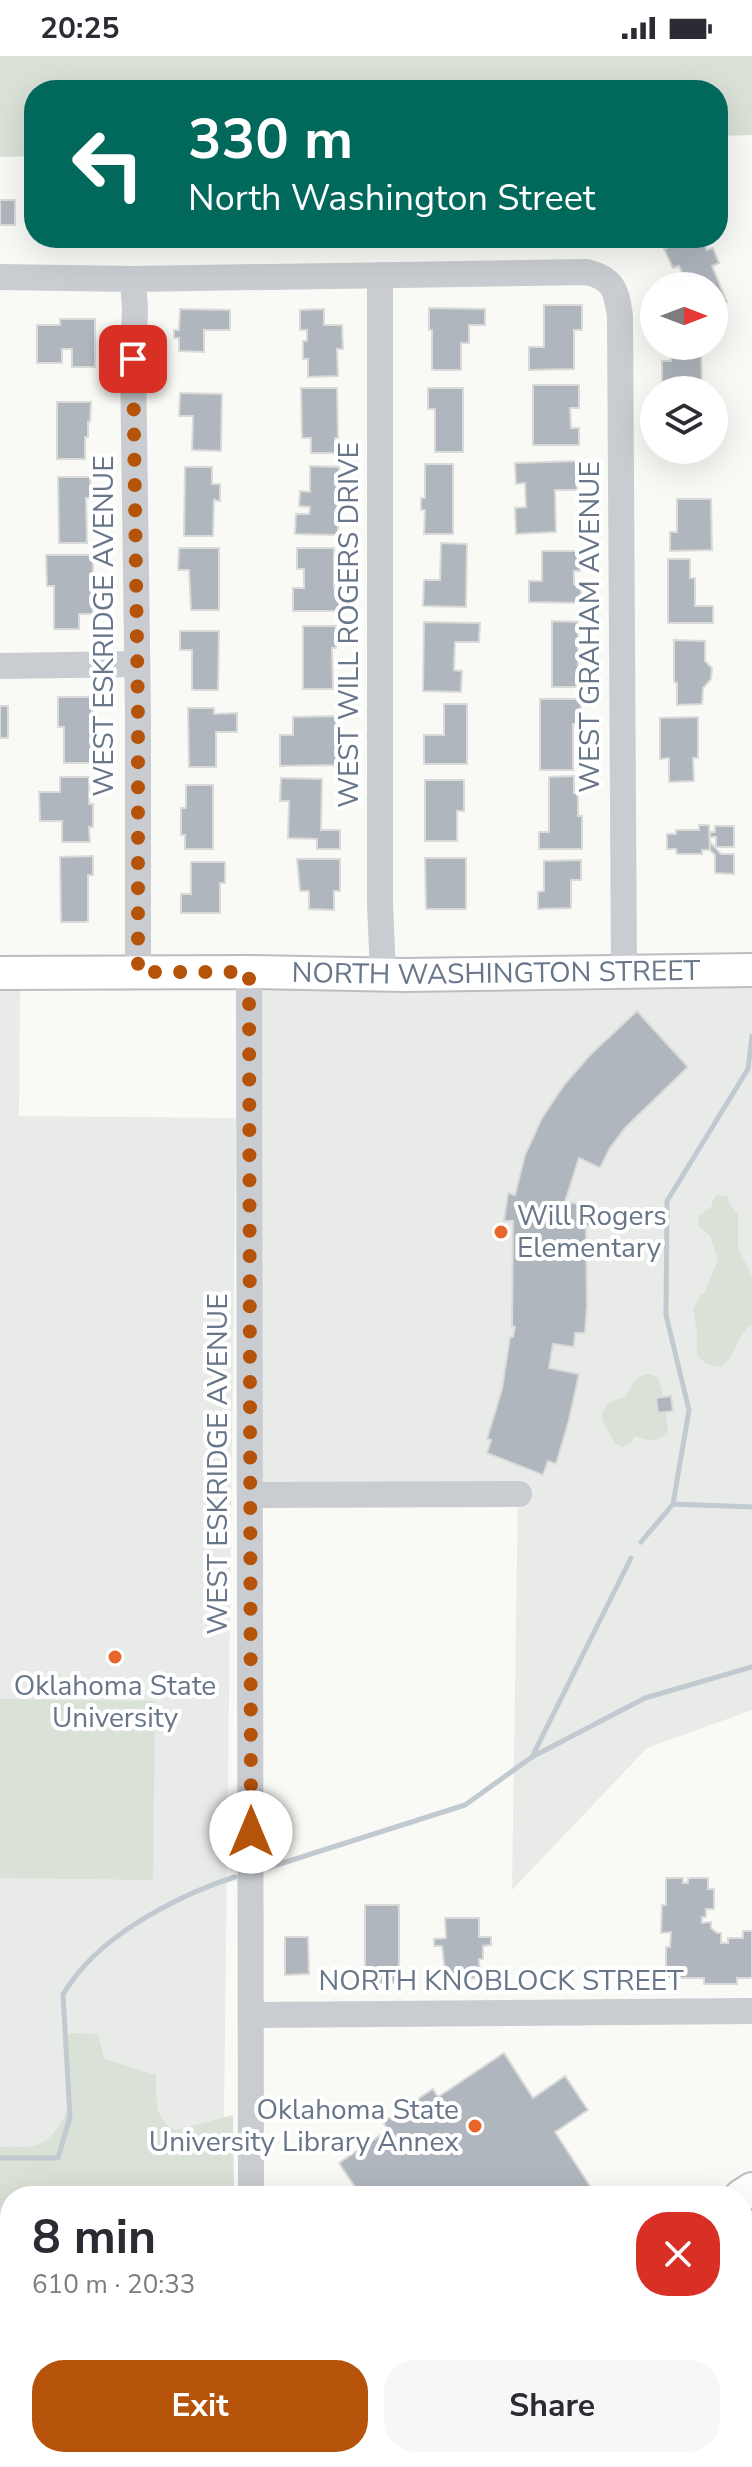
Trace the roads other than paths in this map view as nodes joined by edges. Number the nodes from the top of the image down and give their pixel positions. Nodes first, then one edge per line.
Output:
1 (380, 275) junction
2 (0, 277) edge
3 (133, 279) junction
4 (137, 664) junction
5 (0, 666) edge
6 (624, 970) junction
7 (752, 970) edge
8 (138, 972) junction
9 (249, 972) junction
10 (0, 973) edge
11 (383, 974) junction
12 (519, 1494) dead end
13 (251, 1495) junction
14 (752, 2011) edge
15 (251, 2015) junction
16 (251, 2186) edge

1 - 3 street
1 - 6 street, WEST GRAHAM AVENUE
1 - 11 street, WEST WILL ROGERS DRIVE
2 - 3 street
3 - 4 street, WEST ESKRIDGE AVENUE
4 - 5 street
4 - 8 street, WEST ESKRIDGE AVENUE
6 - 7 main road, NORTH WASHINGTON STREET
6 - 11 main road, NORTH WASHINGTON STREET
8 - 9 main road, NORTH WASHINGTON STREET
8 - 10 main road, NORTH WASHINGTON STREET
9 - 11 main road, NORTH WASHINGTON STREET
9 - 13 street, WEST ESKRIDGE AVENUE
12 - 13 street
13 - 15 street, WEST ESKRIDGE AVENUE
14 - 15 street, NORTH KNOBLOCK STREET
15 - 16 street, WEST ESKRIDGE AVENUE

